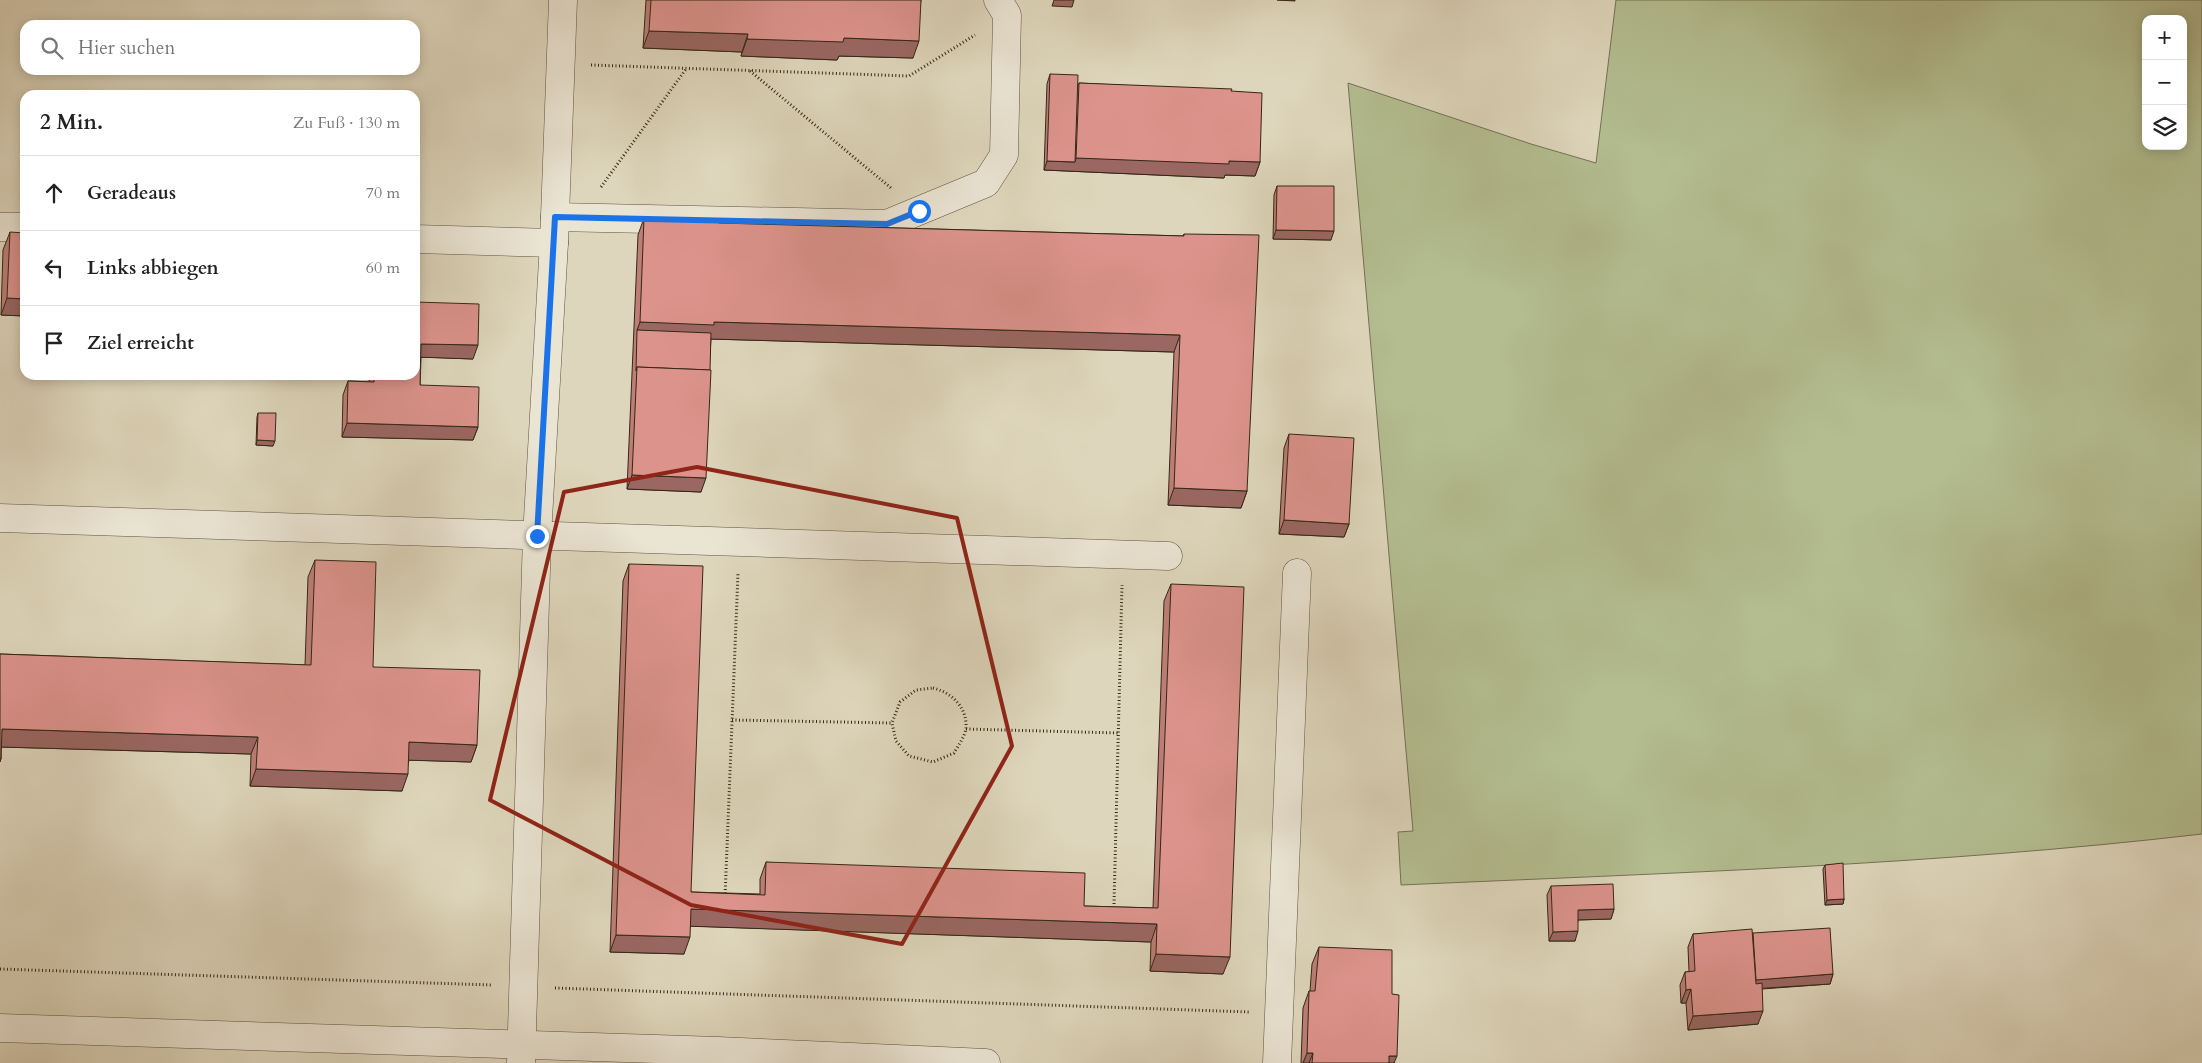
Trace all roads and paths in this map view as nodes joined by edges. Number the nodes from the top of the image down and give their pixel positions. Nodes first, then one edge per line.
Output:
1 (563, 0) edge
2 (1003, 7) edge
3 (560, 64) junction
4 (686, 69) junction
5 (750, 71) junction
6 (919, 211) junction
7 (563, 226) junction
8 (0, 227) edge
9 (20, 227) edge
10 (420, 239) edge
11 (0, 518) edge
12 (537, 536) junction
13 (739, 543) junction
14 (1122, 555) junction
15 (1168, 556) dead end
16 (1297, 573) dead end
17 (732, 720) junction
18 (892, 724) junction
19 (966, 729) junction
20 (1118, 733) junction
21 (725, 900) edge
22 (1114, 904) dead end
23 (0, 969) edge
24 (523, 986) junction
25 (1279, 1014) junction
26 (0, 1028) edge
27 (521, 1055) edge
28 (986, 1063) edge
29 (1277, 1063) edge

1 - 3 lane
2 - 5 path
2 - 6 lane
3 - 4 path
3 - 7 lane
4 - 5 path
4 - 7 path
5 - 6 path
6 - 7 lane
7 - 10 lane
7 - 12 lane
8 - 9 lane
11 - 12 lane
12 - 13 lane
12 - 24 lane
13 - 14 lane
13 - 17 path
14 - 15 lane
14 - 20 path
16 - 25 lane
17 - 18 path
17 - 21 path
18 - 19 path
18 - 19 path
19 - 20 path
20 - 22 path
23 - 24 path
24 - 25 path
24 - 27 lane
25 - 29 lane
26 - 27 lane
27 - 28 lane

